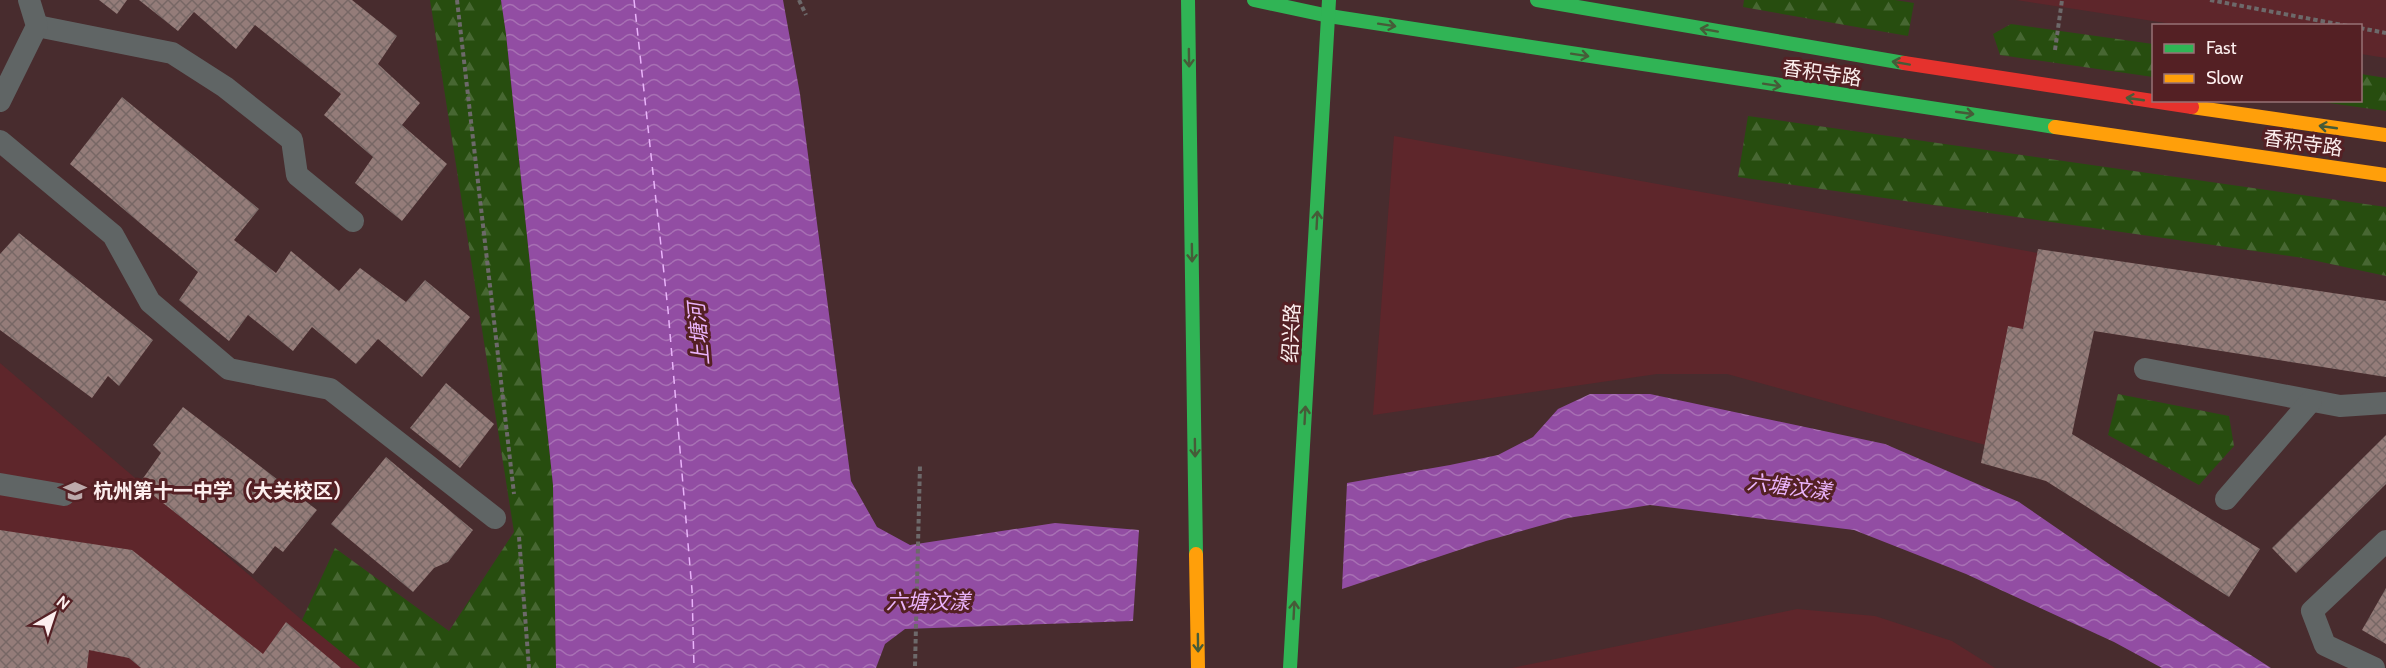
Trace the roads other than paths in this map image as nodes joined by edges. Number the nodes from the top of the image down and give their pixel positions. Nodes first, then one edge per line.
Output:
1 (29, 0) edge
2 (1188, 0) edge
3 (1254, 0) edge
4 (1329, 0) edge
5 (1538, 0) edge
6 (1329, 16) junction
7 (37, 26) junction
8 (0, 101) edge
9 (2152, 101) edge
10 (2159, 102) edge
11 (2386, 135) edge
12 (0, 141) edge
13 (2386, 175) edge
14 (353, 221) dead end
15 (2145, 369) dead end
16 (2311, 401) junction
17 (2386, 403) edge
18 (0, 484) edge
19 (64, 495) dead end
20 (2226, 499) dead end
21 (495, 518) dead end
22 (2386, 541) edge
23 (1198, 668) edge
24 (1290, 668) edge
25 (2374, 668) edge

1 - 7 lane
2 -> 23 main road
3 - 6 main road, 香积寺路
4 - 6 main road, 绍兴路
9 -> 5 main road, 香积寺路
6 -> 13 main road, 香积寺路
24 -> 6 main road, 绍兴路
7 - 8 lane
7 - 14 lane
11 -> 10 main road, 香积寺路
12 - 21 lane
15 - 16 lane
16 - 17 lane
16 - 20 lane
18 - 19 lane
22 - 25 lane

